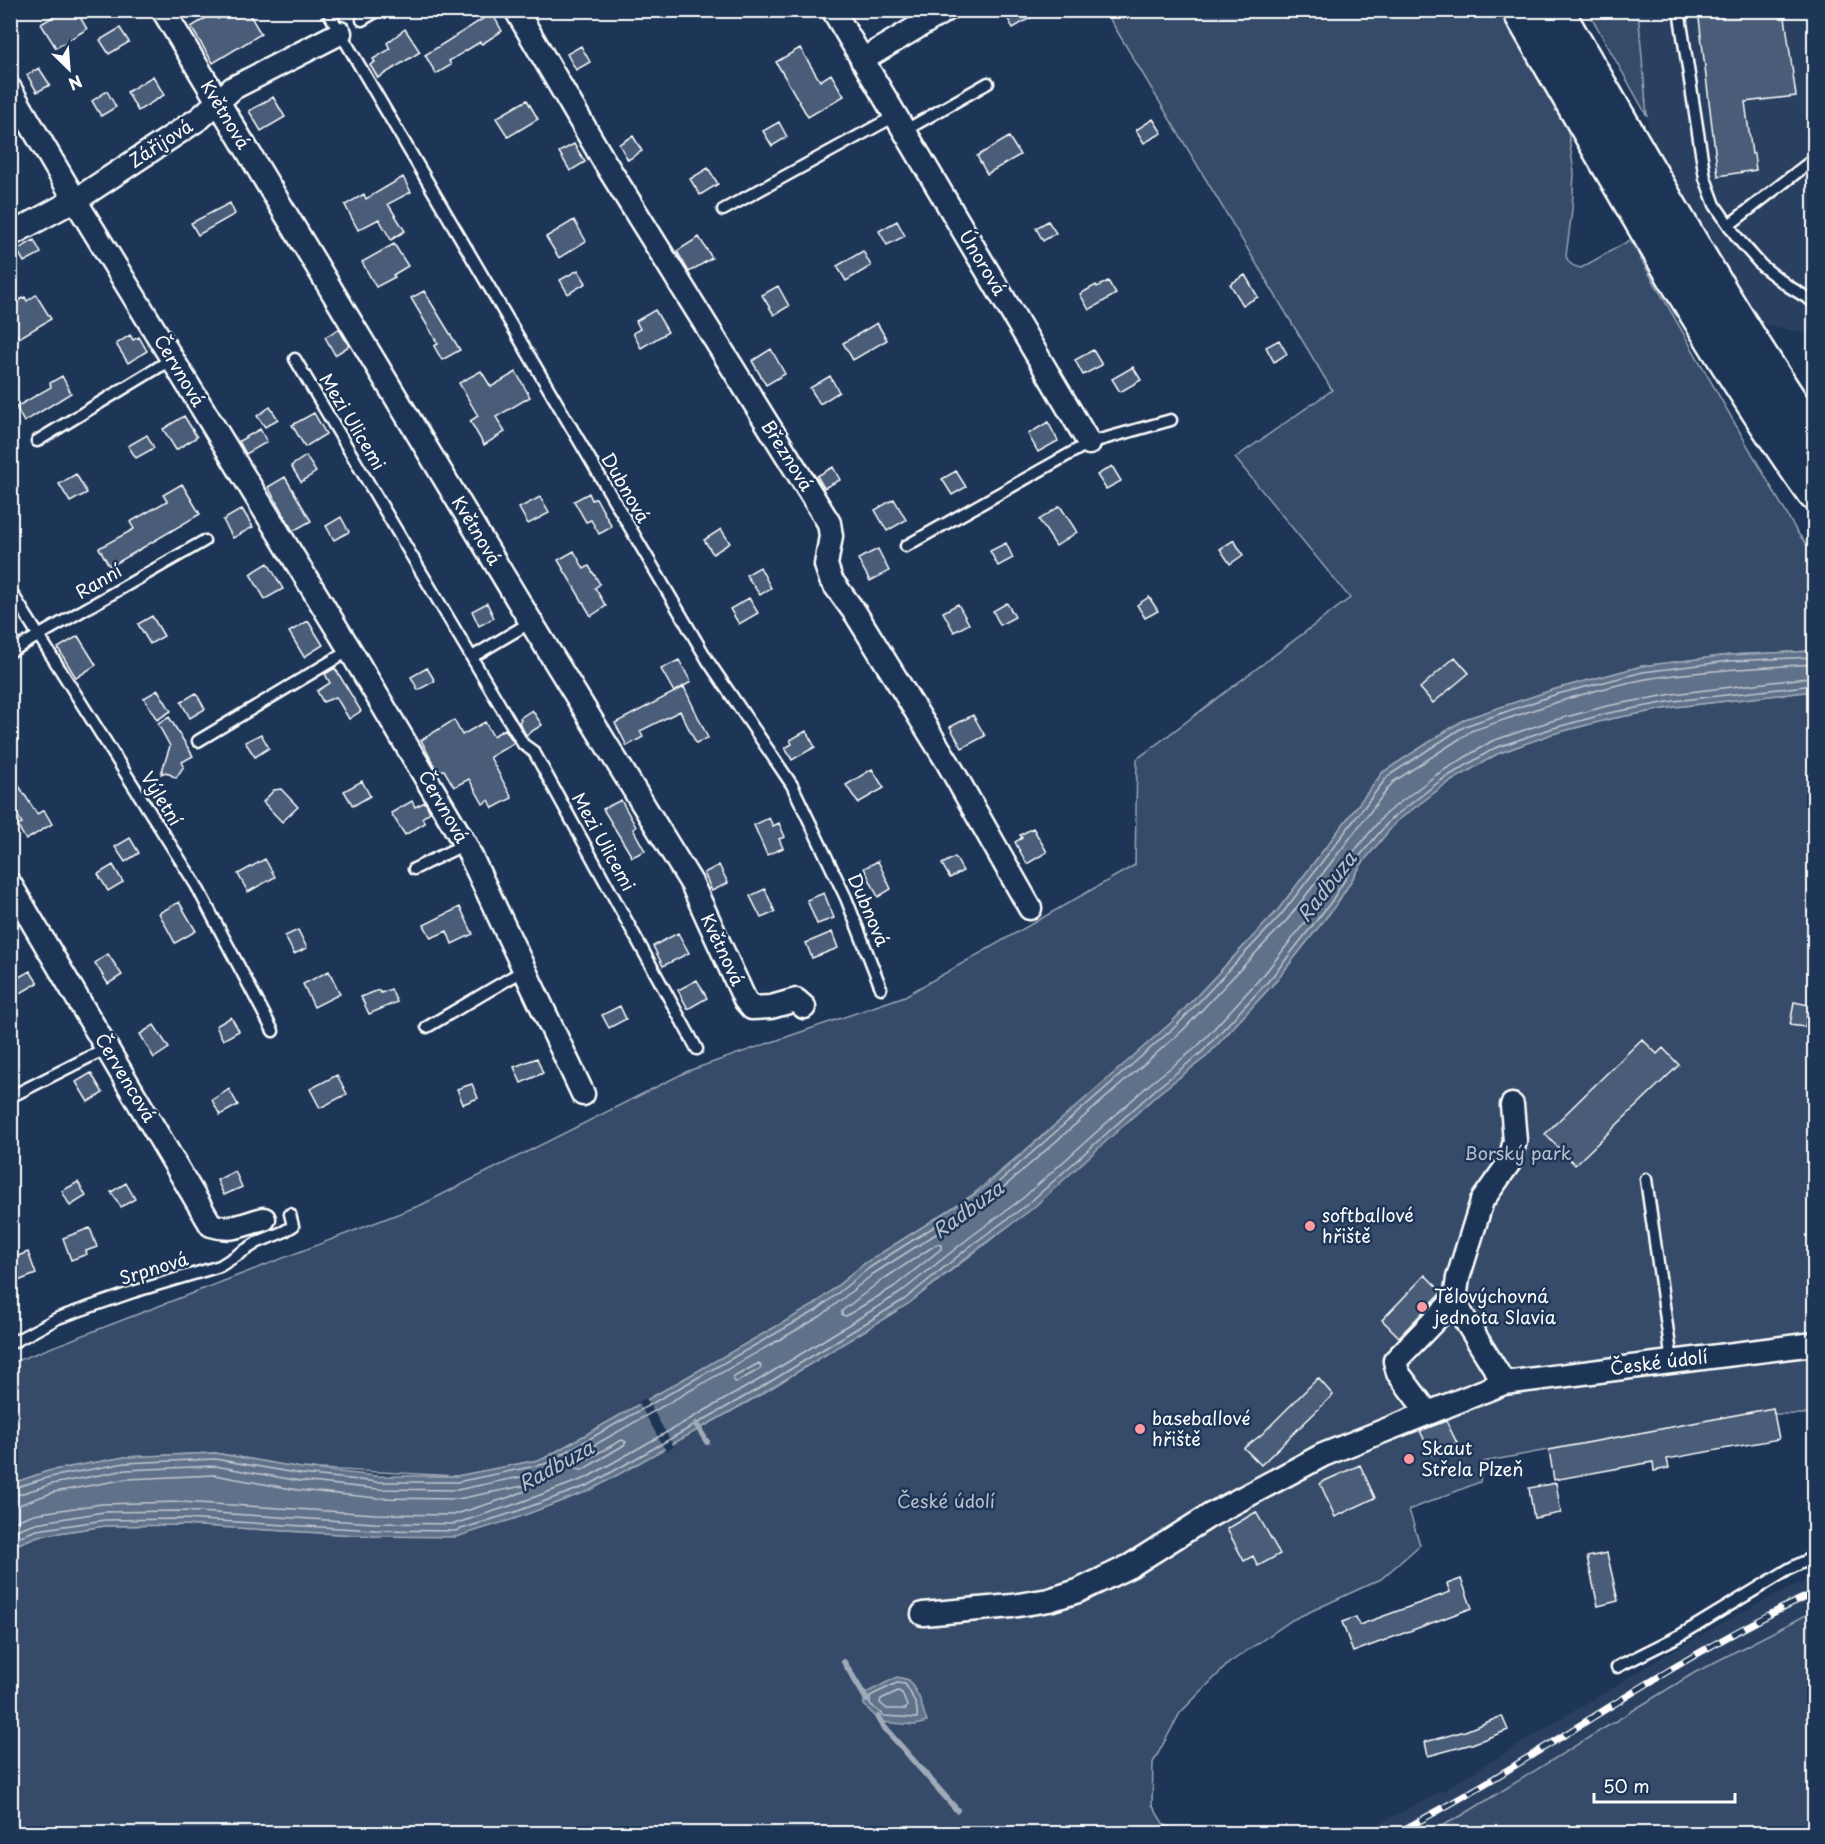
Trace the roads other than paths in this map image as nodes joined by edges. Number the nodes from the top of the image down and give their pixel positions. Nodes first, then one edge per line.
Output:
1 (162, 10) edge
2 (327, 10) edge
3 (379, 10) edge
4 (516, 10) edge
5 (833, 10) edge
6 (946, 10) edge
7 (1519, 10) edge
8 (1556, 10) edge
9 (1679, 10) edge
10 (362, 20) dead end
11 (340, 33) junction
12 (862, 60) junction
13 (988, 83) dead end
14 (10, 89) edge
15 (218, 104) junction
16 (899, 124) junction
17 (1815, 159) edge
18 (75, 200) junction
19 (723, 210) dead end
20 (1729, 225) junction
21 (10, 235) edge
22 (1815, 302) edge
23 (172, 358) junction
24 (295, 359) dead end
25 (1171, 420) dead end
26 (1815, 437) edge
27 (37, 441) dead end
28 (1089, 442) junction
29 (1815, 493) edge
30 (204, 541) dead end
31 (906, 546) dead end
32 (10, 590) edge
33 (531, 622) junction
34 (38, 635) junction
35 (350, 650) junction
36 (10, 652) edge
37 (472, 657) junction
38 (198, 741) dead end
39 (465, 844) junction
40 (414, 869) dead end
41 (10, 884) edge
42 (1030, 908) dead end
43 (524, 970) junction
44 (881, 988) dead end
45 (804, 1008) dead end
46 (427, 1027) dead end
47 (273, 1031) dead end
48 (107, 1048) junction
49 (697, 1049) dead end
50 (583, 1094) dead end
51 (14, 1095) dead end
52 (1512, 1105) dead end
53 (1646, 1179) dead end
54 (290, 1214) dead end
55 (264, 1219) dead end
56 (1455, 1299) junction
57 (10, 1344) edge
58 (1815, 1344) edge
59 (1672, 1361) junction
60 (1504, 1383) junction
61 (1428, 1413) junction
62 (1815, 1557) edge
63 (923, 1614) dead end
64 (1617, 1667) dead end

1 - 15 street, Květnová
2 - 11 lane, Dubnová
3 - 10 lane
4 - 42 street, Březnová
5 - 12 street, Únorová
6 - 12 street
7 - 29 highway
8 - 26 highway
9 - 20 lane
11 - 15 street, Zářijová
11 - 44 lane, Dubnová
12 - 16 street, Únorová
13 - 16 lane
14 - 18 street, Červnová
15 - 18 street, Zářijová
15 - 33 street, Květnová
16 - 19 lane
16 - 28 street, Únorová
17 - 20 lane
18 - 21 street, Zářijová
18 - 23 street, Červnová
20 - 22 lane
23 - 27 lane
23 - 35 street, Červnová
24 - 37 lane, Mezi Ulicemi
25 - 28 lane
28 - 31 lane
30 - 34 lane, Ranní
32 - 34 lane, Výletní
33 - 37 lane
33 - 45 street, Květnová
34 - 36 lane, Ranní
34 - 47 lane, Výletní
35 - 38 lane
35 - 39 street, Červnová
37 - 49 lane, Mezi Ulicemi
39 - 40 lane
39 - 43 street, Červnová
41 - 48 street, Červencová
43 - 46 lane
43 - 50 street, Červnová
48 - 51 lane
48 - 55 street, Červencová
52 - 56 street
53 - 59 lane
54 - 57 lane, Srpnová
56 - 60 street
56 - 61 street
58 - 59 street, České údolí
59 - 60 street, České údolí
60 - 61 street, České údolí
61 - 63 street, České údolí
62 - 64 lane

